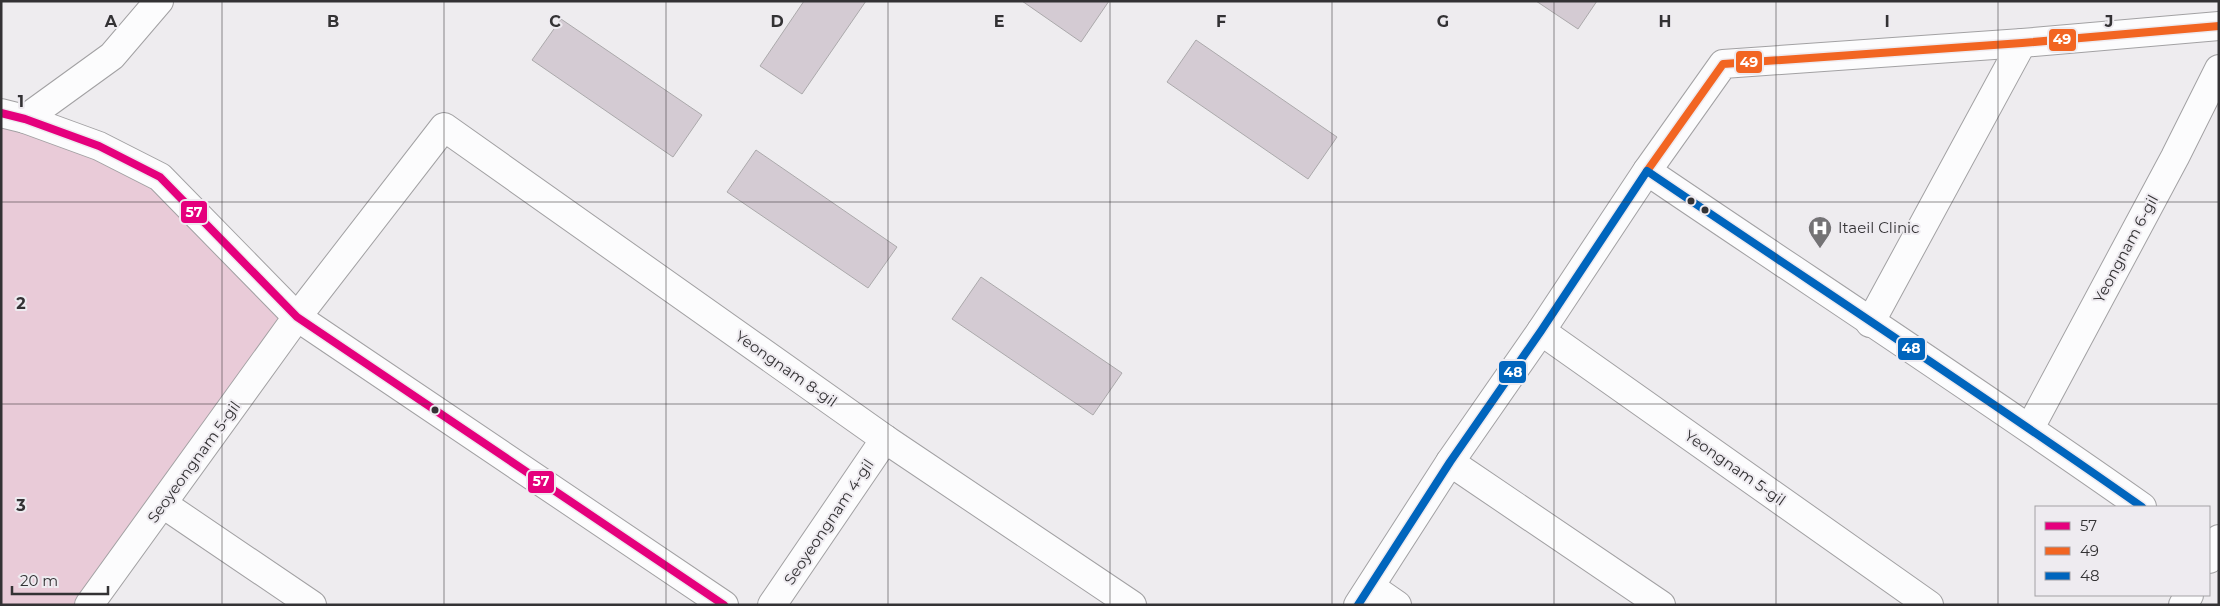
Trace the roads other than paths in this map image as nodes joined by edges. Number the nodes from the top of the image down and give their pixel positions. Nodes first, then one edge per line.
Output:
1 (159, 1) edge
2 (2219, 26) edge
3 (2022, 43) junction
4 (2219, 69) edge
5 (13, 116) edge
6 (444, 127) joint
7 (1647, 170) junction
8 (297, 318) junction
9 (1870, 323) junction
10 (1542, 332) junction
11 (2030, 428) junction
12 (885, 439) junction
13 (1450, 462) junction
14 (163, 504) junction
15 (2141, 506) edge
16 (1364, 596) edge
17 (89, 605) edge
18 (312, 605) edge
19 (724, 605) edge
20 (772, 605) edge
21 (1132, 605) edge
22 (1397, 605) edge
23 (1661, 605) edge
24 (1929, 605) edge

1 - 5 street
2 - 3 street
3 - 7 street
3 - 9 street
4 - 11 street, Yeongnam 6-gil
5 - 8 street
6 - 8 street, Seoyeongnam 5-gil
6 - 12 street, Yeongnam 8-gil
7 - 9 street
7 - 10 street
8 - 14 street, Seoyeongnam 5-gil
8 - 19 street
9 - 11 street
10 - 13 street
10 - 24 street, Yeongnam 5-gil
11 - 15 street
12 - 20 street, Seoyeongnam 4-gil
12 - 21 street, Yeongnam 8-gil
13 - 16 street
13 - 23 street
14 - 17 street, Seoyeongnam 5-gil
14 - 18 street
16 - 22 street

